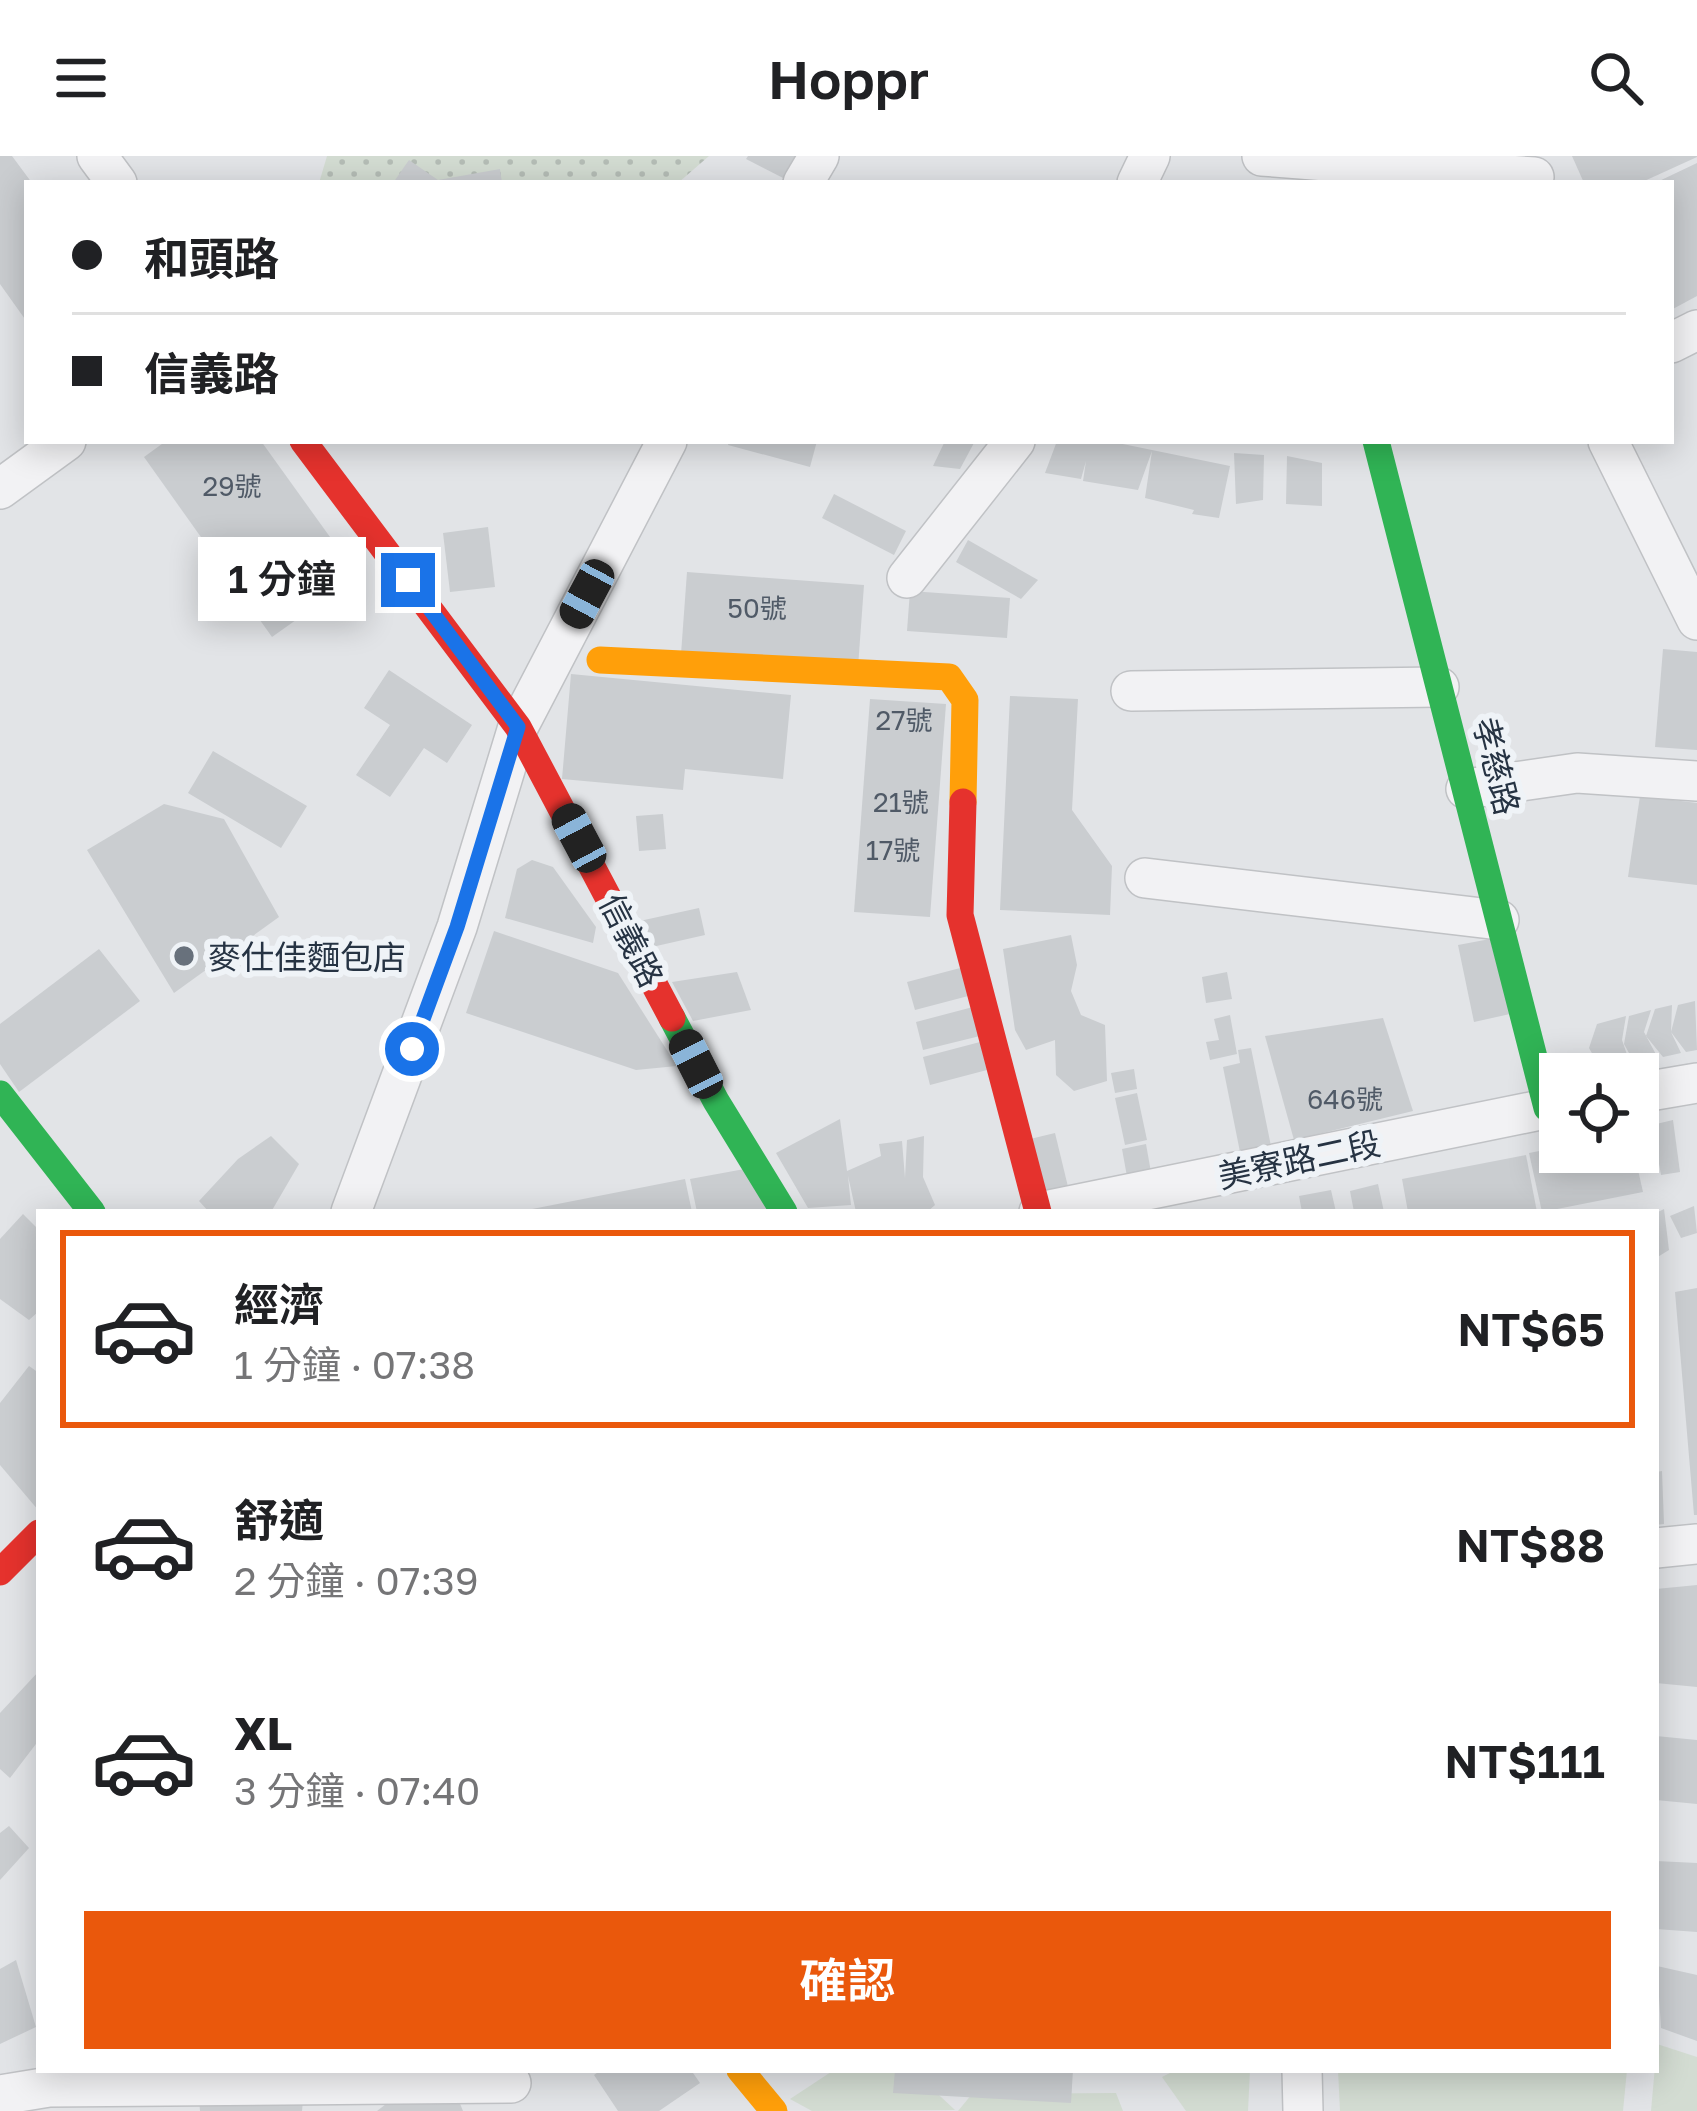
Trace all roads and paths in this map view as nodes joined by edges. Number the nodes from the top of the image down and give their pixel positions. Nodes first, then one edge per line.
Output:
1 (1262, 156) edge
2 (1445, 177) edge
3 (1534, 177) dead end
4 (62, 444) edge
5 (306, 444) edge
6 (665, 444) edge
7 (1014, 444) edge
8 (1377, 444) edge
9 (1609, 444) edge
10 (0, 489) edge
11 (907, 578) dead end
12 (1697, 620) edge
13 (600, 660) dead end
14 (1439, 687) junction
15 (1131, 692) dead end
16 (518, 727) junction
17 (1697, 781) edge
18 (1466, 789) junction
19 (1144, 878) dead end
20 (1499, 920) junction
21 (1539, 1056) edge
22 (1697, 1082) edge
23 (1659, 1089) edge
24 (0, 1094) edge
25 (1539, 1110) edge
26 (90, 1209) edge
27 (352, 1209) edge
28 (782, 1209) edge
29 (1037, 1209) edge
30 (1053, 1209) edge
31 (36, 1536) edge
32 (1697, 1544) edge
33 (1659, 1548) edge
34 (0, 1572) edge
35 (742, 2073) edge
36 (1302, 2073) edge
37 (520, 2076) edge
38 (0, 2095) edge
39 (482, 2111) edge
40 (773, 2111) edge
41 (1303, 2111) edge

1 - 2 street
2 - 3 street
4 - 10 street
5 - 16 street, 信義路
6 - 16 street
7 - 11 street
8 - 14 street, 孝慈路
9 - 12 street
13 - 29 street
14 - 15 street
14 - 18 street, 孝慈路
16 - 27 street
16 - 28 street, 信義路
17 - 18 street
18 - 20 street, 孝慈路
19 - 20 street
20 - 21 street, 孝慈路
22 - 23 street
24 - 26 street
25 - 30 street, 美寮路二段
31 - 34 street
32 - 33 street
35 - 40 street
36 - 41 street
37 - 38 street
37 - 39 street

